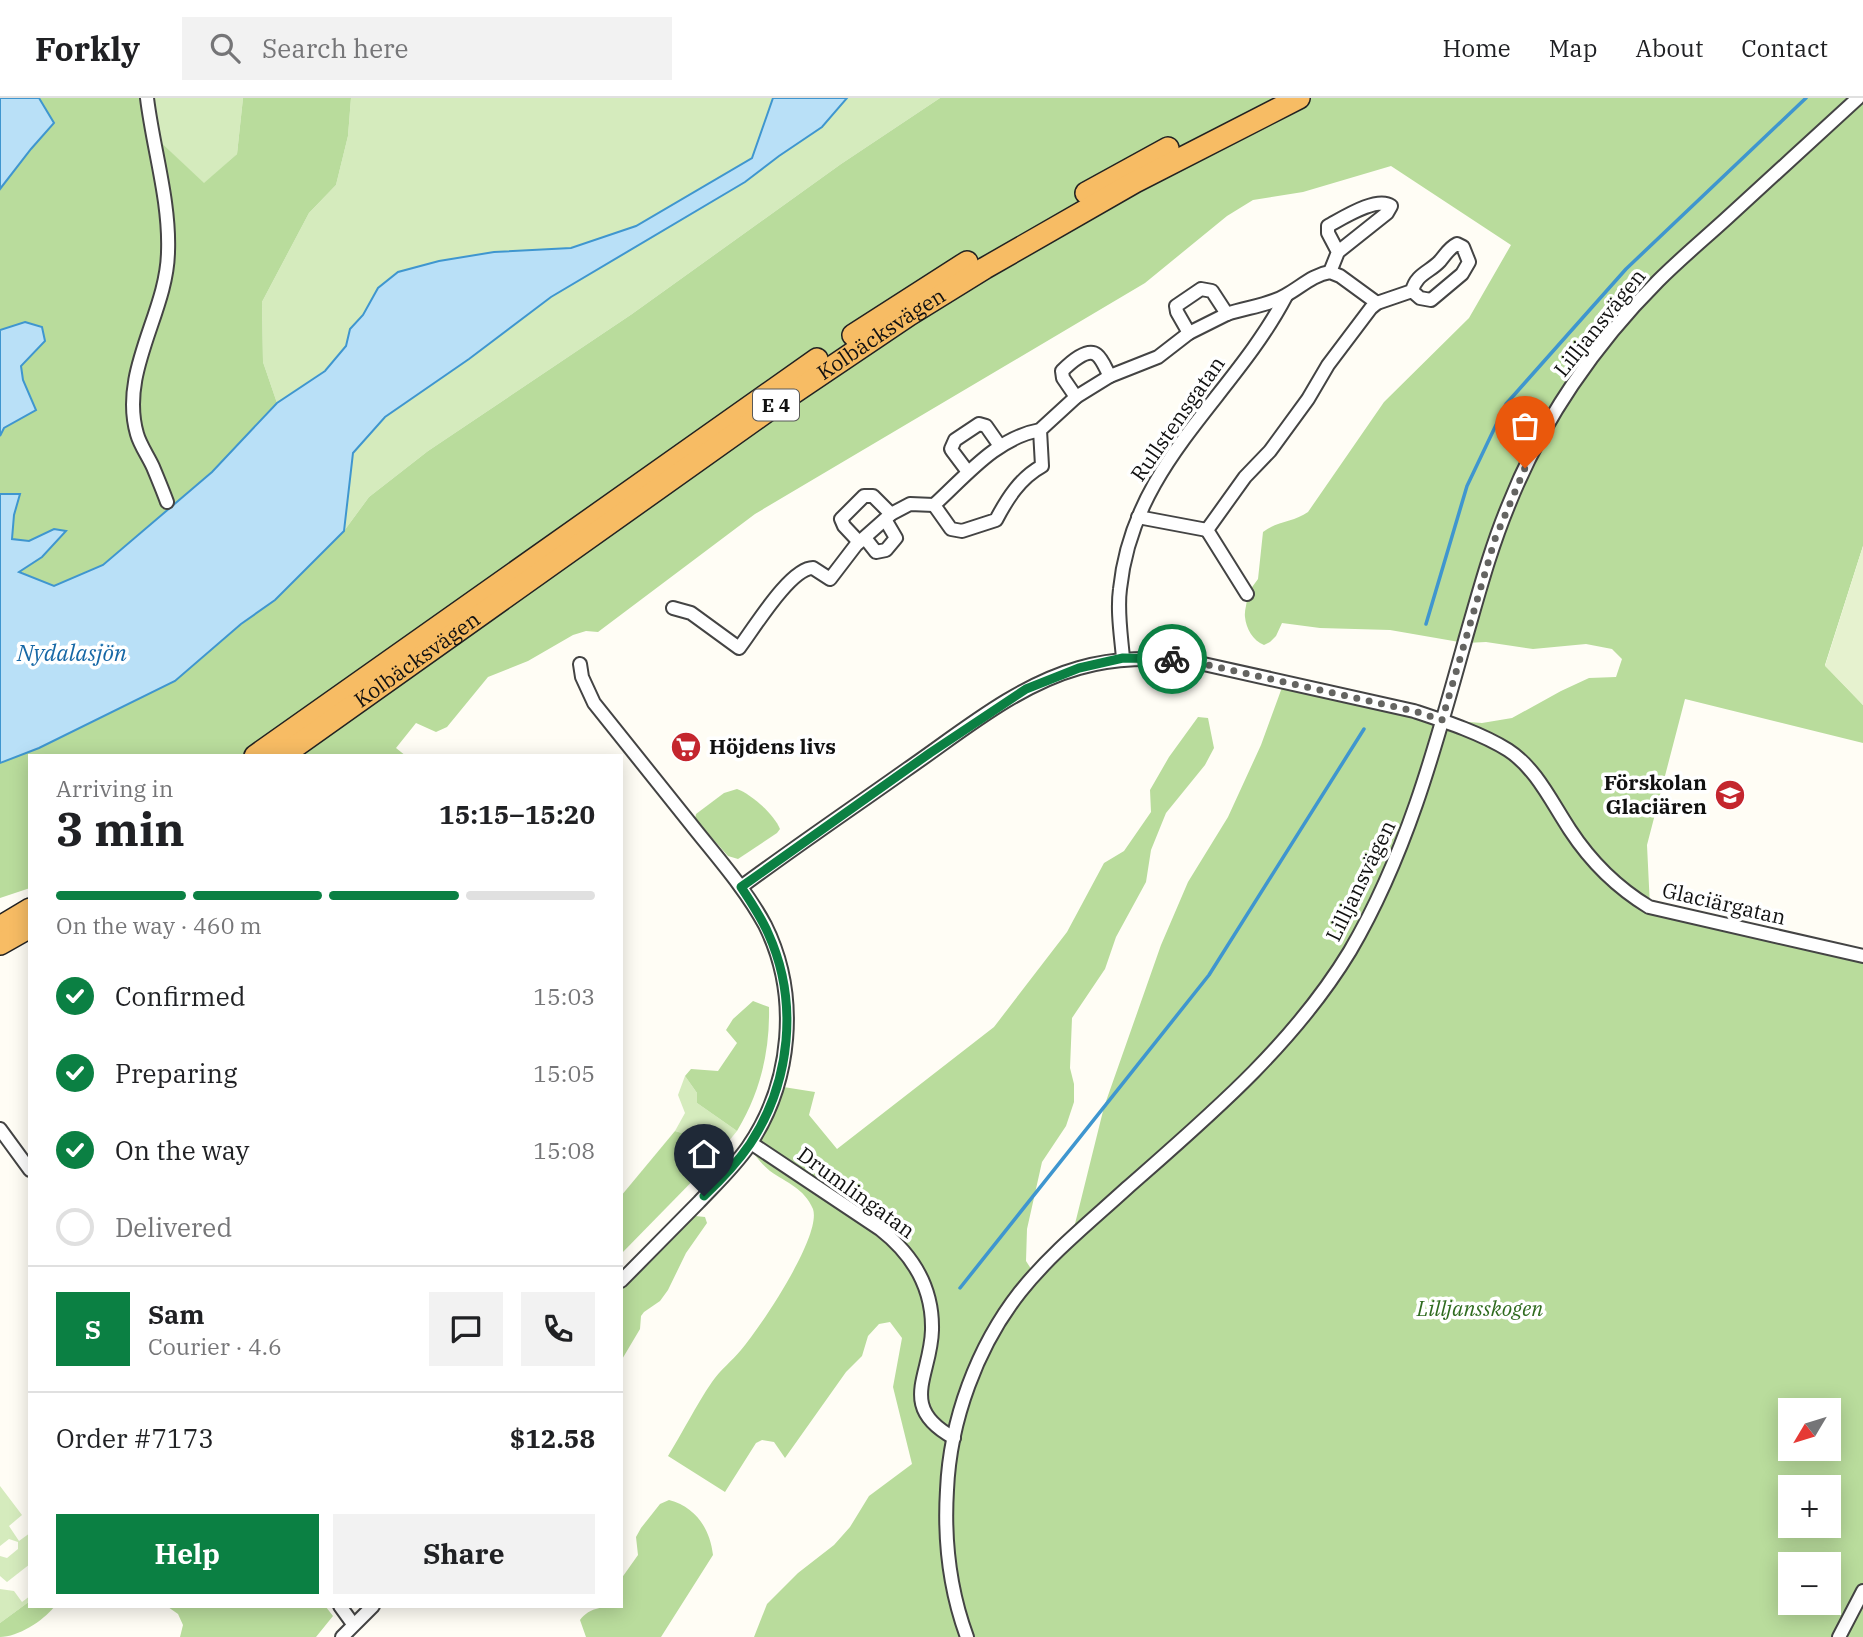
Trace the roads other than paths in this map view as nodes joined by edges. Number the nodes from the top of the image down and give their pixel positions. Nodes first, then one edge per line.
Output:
1 (147, 98) edge
2 (1267, 98) edge
3 (1299, 98) edge
4 (1858, 98) edge
5 (1338, 252) junction
6 (1330, 272) junction
7 (1412, 291) junction
8 (1286, 296) junction
9 (1377, 303) junction
10 (1227, 314) junction
11 (1189, 333) junction
12 (1110, 376) junction
13 (1076, 397) junction
14 (1040, 430) junction
15 (1000, 446) junction
16 (968, 472) junction
17 (167, 502) dead end
18 (934, 505) junction
19 (889, 517) junction
20 (1138, 517) junction
21 (1207, 530) junction
22 (862, 540) junction
23 (1247, 594) dead end
24 (673, 608) dead end
25 (1123, 658) junction
26 (580, 664) dead end
27 (1442, 720) junction
28 (259, 754) edge
29 (285, 754) edge
30 (741, 887) junction
31 (28, 910) edge
32 (0, 927) edge
33 (28, 928) edge
34 (0, 944) edge
35 (1863, 956) edge
36 (0, 1129) edge
37 (751, 1143) junction
38 (28, 1168) edge
39 (623, 1280) edge
40 (954, 1438) junction
41 (1863, 1591) edge
42 (341, 1608) edge
43 (371, 1608) edge
44 (353, 1624) junction
45 (342, 1637) edge
46 (967, 1637) edge
47 (1839, 1637) edge

1 - 17 street
2 - 28 highway, Kolbäcksvägen / E 4
3 - 29 highway, Kolbäcksvägen / E 4
4 - 27 street, Lilljansvägen
5 - 5 street
5 - 6 street
6 - 8 street
6 - 9 street
7 - 7 street
7 - 9 street
8 - 10 street
8 - 20 street, Rullstensgatan
9 - 21 street
10 - 11 street
10 - 11 street
11 - 12 street
12 - 13 street
12 - 13 street
13 - 14 street
14 - 15 street
14 - 18 street
15 - 16 street
15 - 16 street
16 - 18 street
18 - 19 street
19 - 22 street
19 - 22 street
19 - 22 street
20 - 21 street
20 - 25 street, Rullstensgatan
21 - 23 street
22 - 24 street
25 - 27 street
25 - 30 street
26 - 30 street
27 - 35 street, Glaciärgatan
27 - 40 street, Lilljansvägen
30 - 37 street
31 - 32 highway
33 - 34 highway
36 - 38 street
37 - 39 street
37 - 40 street, Drumlingatan
40 - 46 street, Lilljansvägen
41 - 47 street
42 - 44 street
43 - 44 street
44 - 45 street

